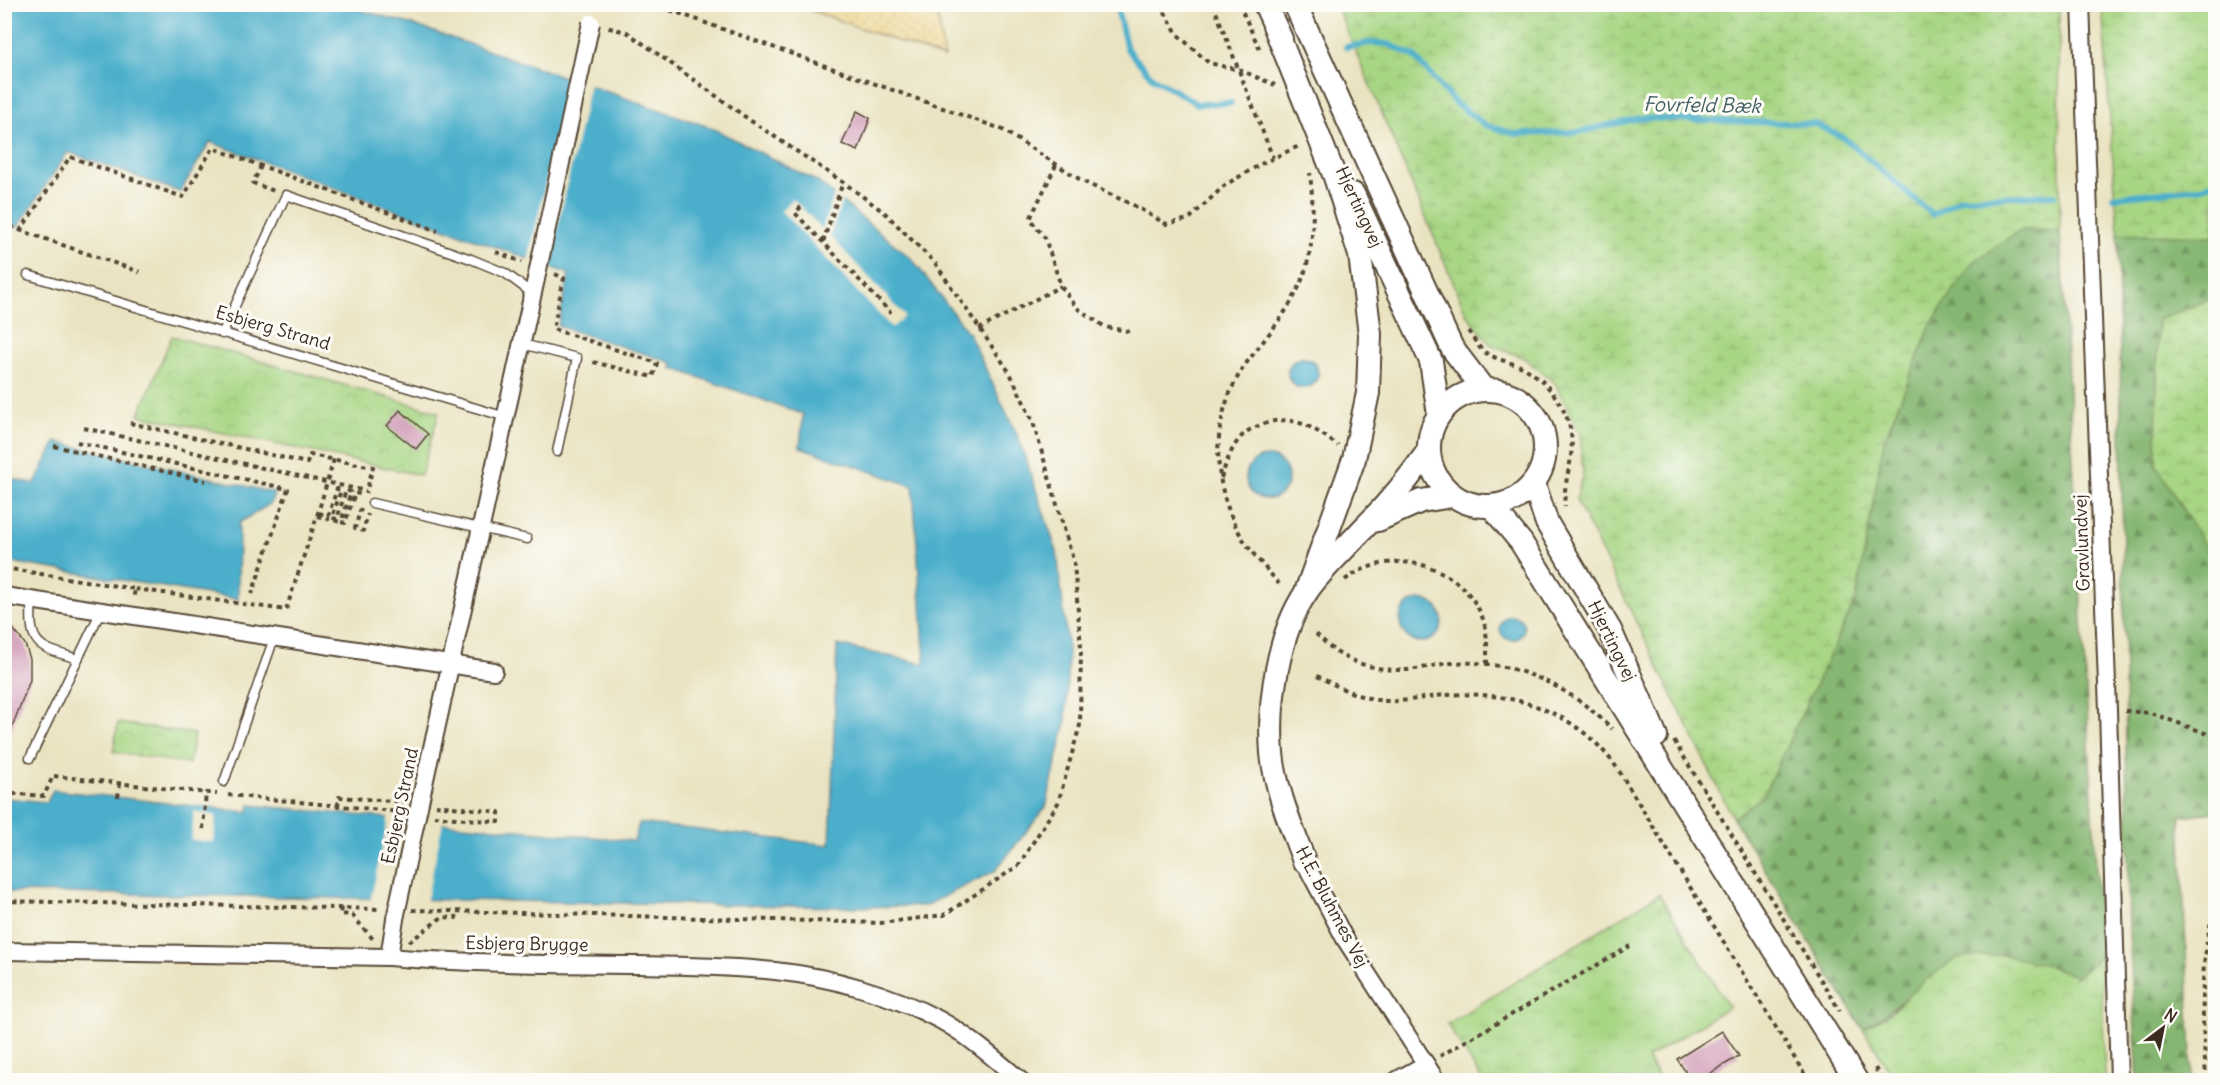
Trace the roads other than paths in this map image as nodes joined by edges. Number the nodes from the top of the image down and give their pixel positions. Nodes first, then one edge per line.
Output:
1 (1265, 4) edge
2 (1295, 4) edge
3 (2081, 4) edge
4 (591, 23) road end
5 (1274, 25) junction
6 (28, 275) dead end
7 (538, 278) junction
8 (222, 334) junction
9 (522, 344) junction
10 (1484, 390) junction
11 (1439, 415) junction
12 (506, 417) junction
13 (1429, 450) junction
14 (557, 452) dead end
15 (1534, 484) junction
16 (1453, 496) junction
17 (372, 503) road end
18 (1492, 507) junction
19 (481, 528) junction
20 (1364, 529) junction
21 (527, 538) dead end
22 (1306, 592) junction
23 (4, 596) edge
24 (32, 600) junction
25 (101, 611) junction
26 (274, 638) junction
27 (78, 659) junction
28 (452, 664) junction
29 (494, 671) dead end
30 (30, 758) dead end
31 (224, 782) dead end
32 (1684, 801) junction
33 (1304, 861) joint
34 (4, 951) edge
35 (388, 957) junction
36 (1426, 1064) junction
37 (1020, 1080) edge
38 (1397, 1080) edge
39 (1436, 1080) edge
40 (1856, 1080) edge
41 (2120, 1080) edge

1 - 5 main road, Hjertingvej
2 - 10 main road, Hjertingvej
3 - 41 street, Gravlundvej
4 - 7 street, Esbjerg Strand, bridge
5 - 11 main road, Hjertingvej
5 - 22 main road
6 - 8 lane, Esbjerg Strand
7 - 8 lane
7 - 9 street, Esbjerg Strand
8 - 12 lane, Esbjerg Strand
9 - 12 street, Esbjerg Strand
9 - 14 lane
10 - 11 main road
10 - 15 main road
11 - 13 main road
12 - 19 street, Esbjerg Strand
13 - 16 main road
13 - 20 main road, H.E. Bluhmes Vej
15 - 18 main road
15 - 32 main road, Hjertingvej
16 - 18 main road
16 - 20 main road, H.E. Bluhmes Vej
17 - 19 lane
18 - 32 main road, Hjertingvej
19 - 21 lane
19 - 28 street, Esbjerg Strand
20 - 22 main road, H.E. Bluhmes Vej
22 - 33 main road, H.E. Bluhmes Vej
23 - 24 street
24 - 25 street
24 - 27 lane
25 - 26 street
25 - 27 lane
26 - 28 street
26 - 31 lane
27 - 30 lane
28 - 29 street
28 - 35 street, Esbjerg Strand, bridge
32 - 40 main road, Hjertingvej
33 - 36 street, H.E. Bluhmes Vej
34 - 35 street, Esbjerg Brygge
35 - 37 street, Esbjerg Brygge
36 - 38 street
36 - 39 street, H.E. Bluhmes Vej

